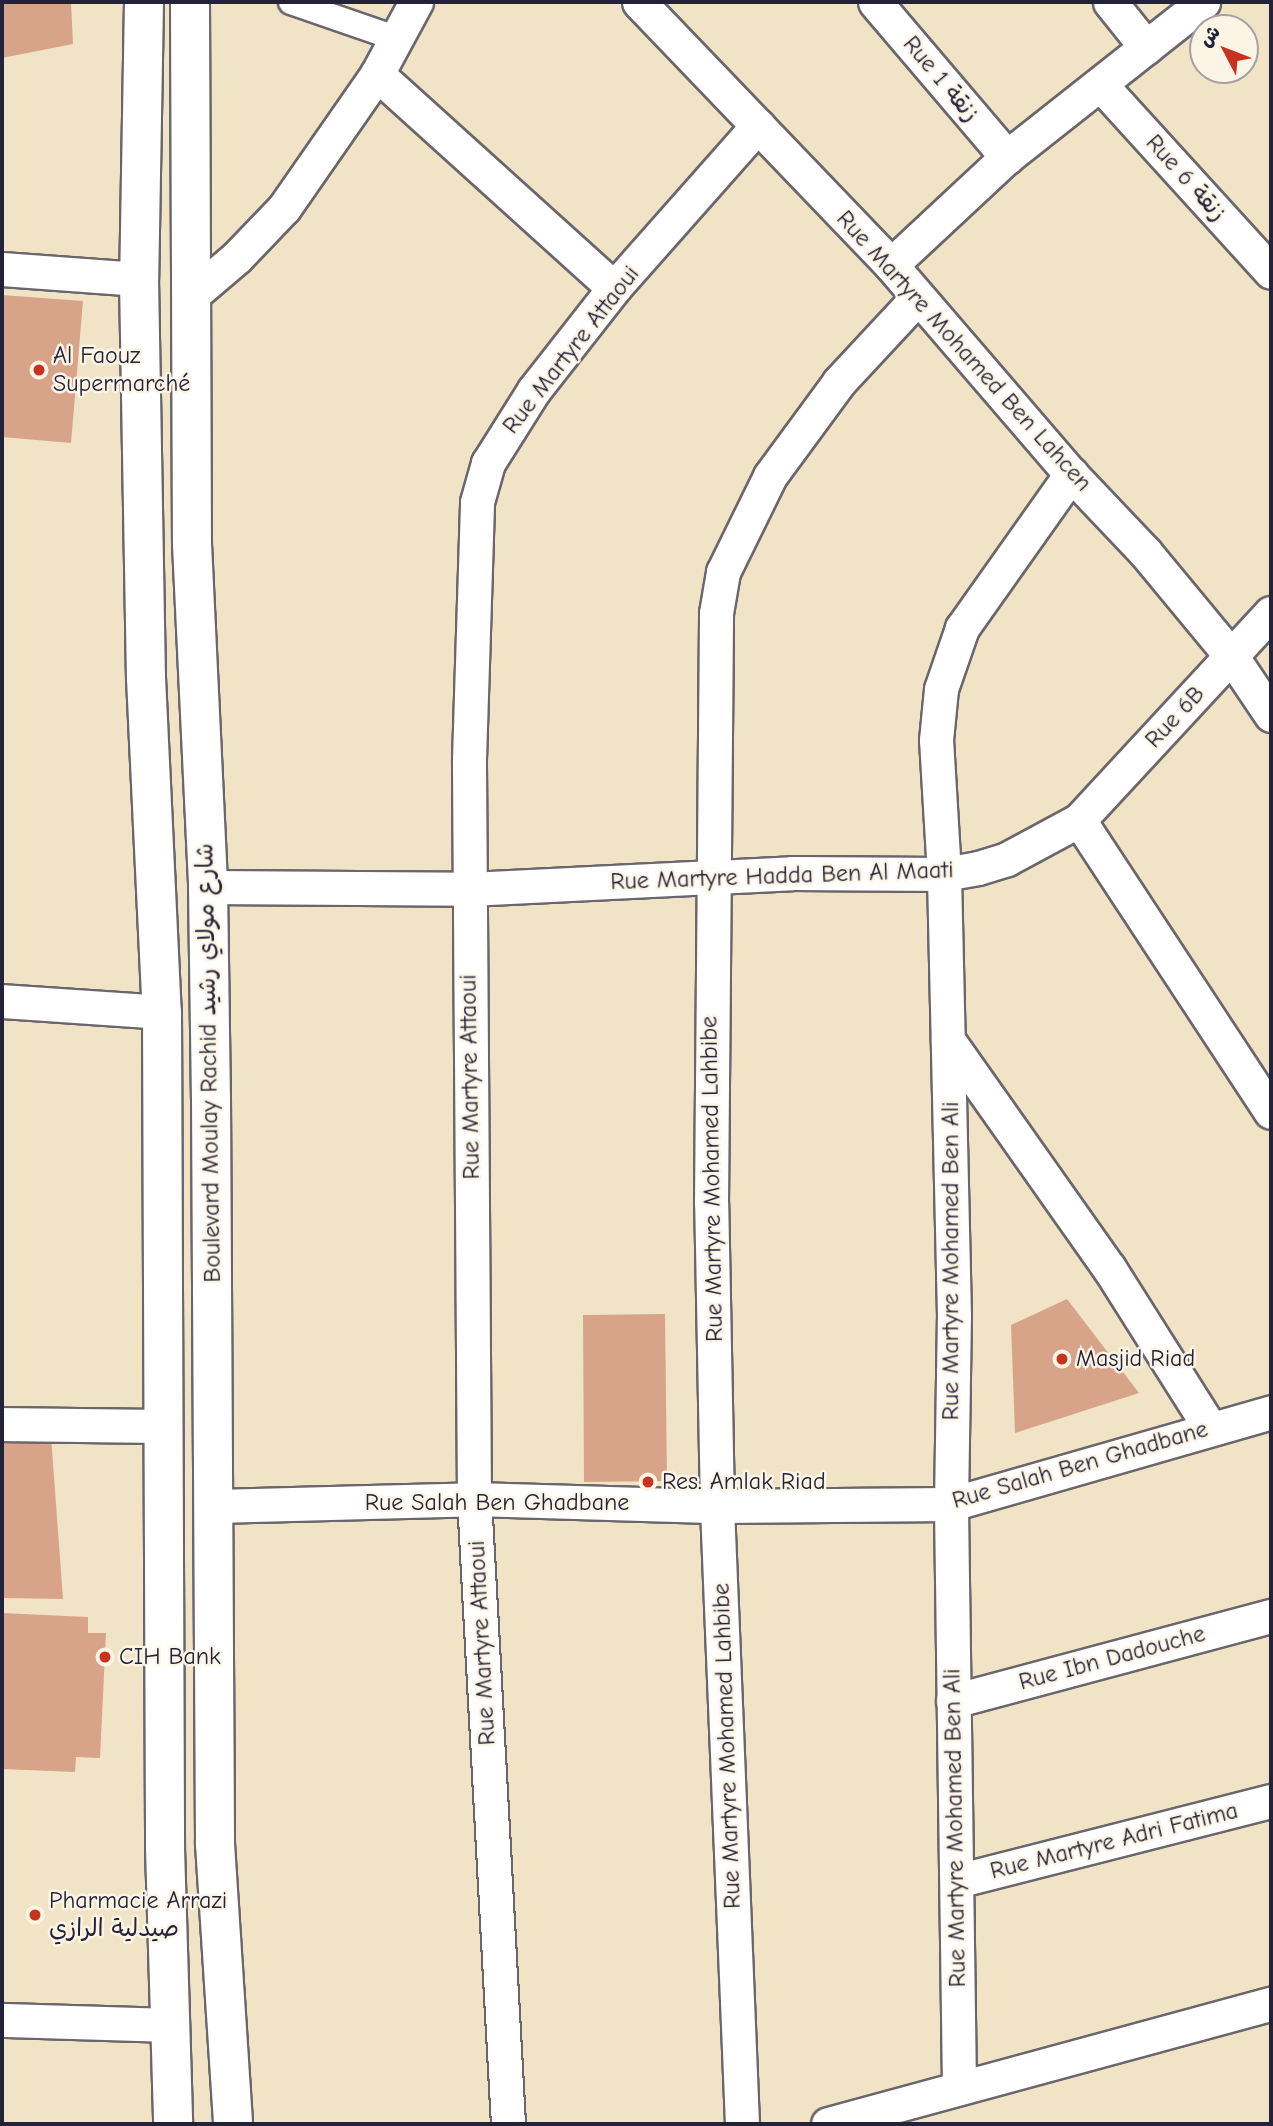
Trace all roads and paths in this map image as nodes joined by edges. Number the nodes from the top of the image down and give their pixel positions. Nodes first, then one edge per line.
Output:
1 (144, 2) edge
2 (190, 2) edge
3 (291, 2) edge
4 (416, 2) edge
5 (639, 2) edge
6 (875, 2) edge
7 (1110, 2) edge
8 (1203, 2) edge
9 (396, 38) junction
10 (1146, 47) junction
11 (377, 74) junction
12 (1100, 84) junction
13 (758, 125) junction
14 (1007, 157) junction
15 (891, 265) junction
16 (2, 269) edge
17 (1271, 272) edge
18 (139, 279) junction
19 (614, 288) junction
20 (189, 298) junction
21 (917, 298) junction
22 (1071, 474) junction
23 (1271, 613) edge
24 (1232, 657) junction
25 (1271, 715) edge
26 (1079, 820) junction
27 (944, 874) junction
28 (712, 876) junction
29 (208, 887) junction
30 (469, 889) junction
31 (2, 1001) edge
32 (162, 1012) junction
33 (948, 1040) junction
34 (1271, 1112) edge
35 (1271, 1412) edge
36 (2, 1424) edge
37 (165, 1426) junction
38 (1210, 1428) junction
39 (474, 1499) junction
40 (951, 1504) junction
41 (215, 1506) junction
42 (717, 1506) junction
43 (1271, 1616) edge
44 (953, 1701) junction
45 (1271, 1801) edge
46 (957, 1881) junction
47 (1271, 2004) edge
48 (2, 2020) edge
49 (171, 2025) junction
50 (959, 2087) junction
51 (173, 2124) edge
52 (233, 2124) edge
53 (508, 2124) edge
54 (742, 2124) edge
55 (828, 2124) edge

1 - 18 main road, Boulevard Moulay Rachid شارع مولاي رشيد
2 - 20 main road, Boulevard Moulay Rachid شارع مولاي رشيد
3 - 9 street
4 - 9 street
5 - 13 street, Rue Martyre Mohamed Ben Lahcen
6 - 14 street, Rue 1 زنقة
7 - 10 street
8 - 10 street
9 - 11 street
10 - 12 street
11 - 19 street
11 - 20 street
12 - 14 street
12 - 17 street, Rue 6 زنقة
13 - 15 street, Rue Martyre Mohamed Ben Lahcen
13 - 19 street, Rue Martyre Attaoui
14 - 15 street
15 - 21 street, Rue Martyre Mohamed Ben Lahcen
16 - 18 street
18 - 32 main road, Boulevard Moulay Rachid شارع مولاي رشيد
19 - 30 street, Rue Martyre Attaoui
20 - 29 main road, Boulevard Moulay Rachid شارع مولاي رشيد
21 - 22 street, Rue Martyre Mohamed Ben Lahcen
21 - 28 street, Rue Martyre Mohamed Lahbibe
22 - 24 street, Rue Martyre Mohamed Ben Lahcen
22 - 27 street, Rue Martyre Mohamed Ben Ali
23 - 24 street, Rue 6B
24 - 25 street, Rue Martyre Mohamed Ben Lahcen
24 - 26 street, Rue 6B
26 - 27 street, Rue Martyre Hadda Ben Al Maati
26 - 34 street
27 - 28 street, Rue Martyre Hadda Ben Al Maati
27 - 33 street, Rue Martyre Mohamed Ben Ali
28 - 30 street, Rue Martyre Hadda Ben Al Maati
28 - 42 street, Rue Martyre Mohamed Lahbibe
29 - 30 street, Rue Martyre Hadda Ben Al Maati
29 - 41 main road, Boulevard Moulay Rachid شارع مولاي رشيد
30 - 39 street, Rue Martyre Attaoui
31 - 32 street
32 - 37 main road, Boulevard Moulay Rachid شارع مولاي رشيد
33 - 38 street
33 - 40 street, Rue Martyre Mohamed Ben Ali
35 - 38 street, Rue Salah Ben Ghadbane
36 - 37 street
37 - 49 main road, Boulevard Moulay Rachid شارع مولاي رشيد
38 - 40 street, Rue Salah Ben Ghadbane
39 - 41 street, Rue Salah Ben Ghadbane
39 - 42 street, Rue Salah Ben Ghadbane
39 - 53 street, Rue Martyre Attaoui
40 - 42 street, Rue Salah Ben Ghadbane
40 - 44 street, Rue Martyre Mohamed Ben Ali
41 - 52 main road, Boulevard Moulay Rachid شارع مولاي رشيد
42 - 54 street, Rue Martyre Mohamed Lahbibe
43 - 44 street, Rue Ibn Dadouche
44 - 46 street, Rue Martyre Mohamed Ben Ali
45 - 46 street, Rue Martyre Adri Fatima
46 - 50 street, Rue Martyre Mohamed Ben Ali
47 - 50 street
48 - 49 street
49 - 51 main road, Boulevard Moulay Rachid شارع مولاي رشيد
50 - 55 street

